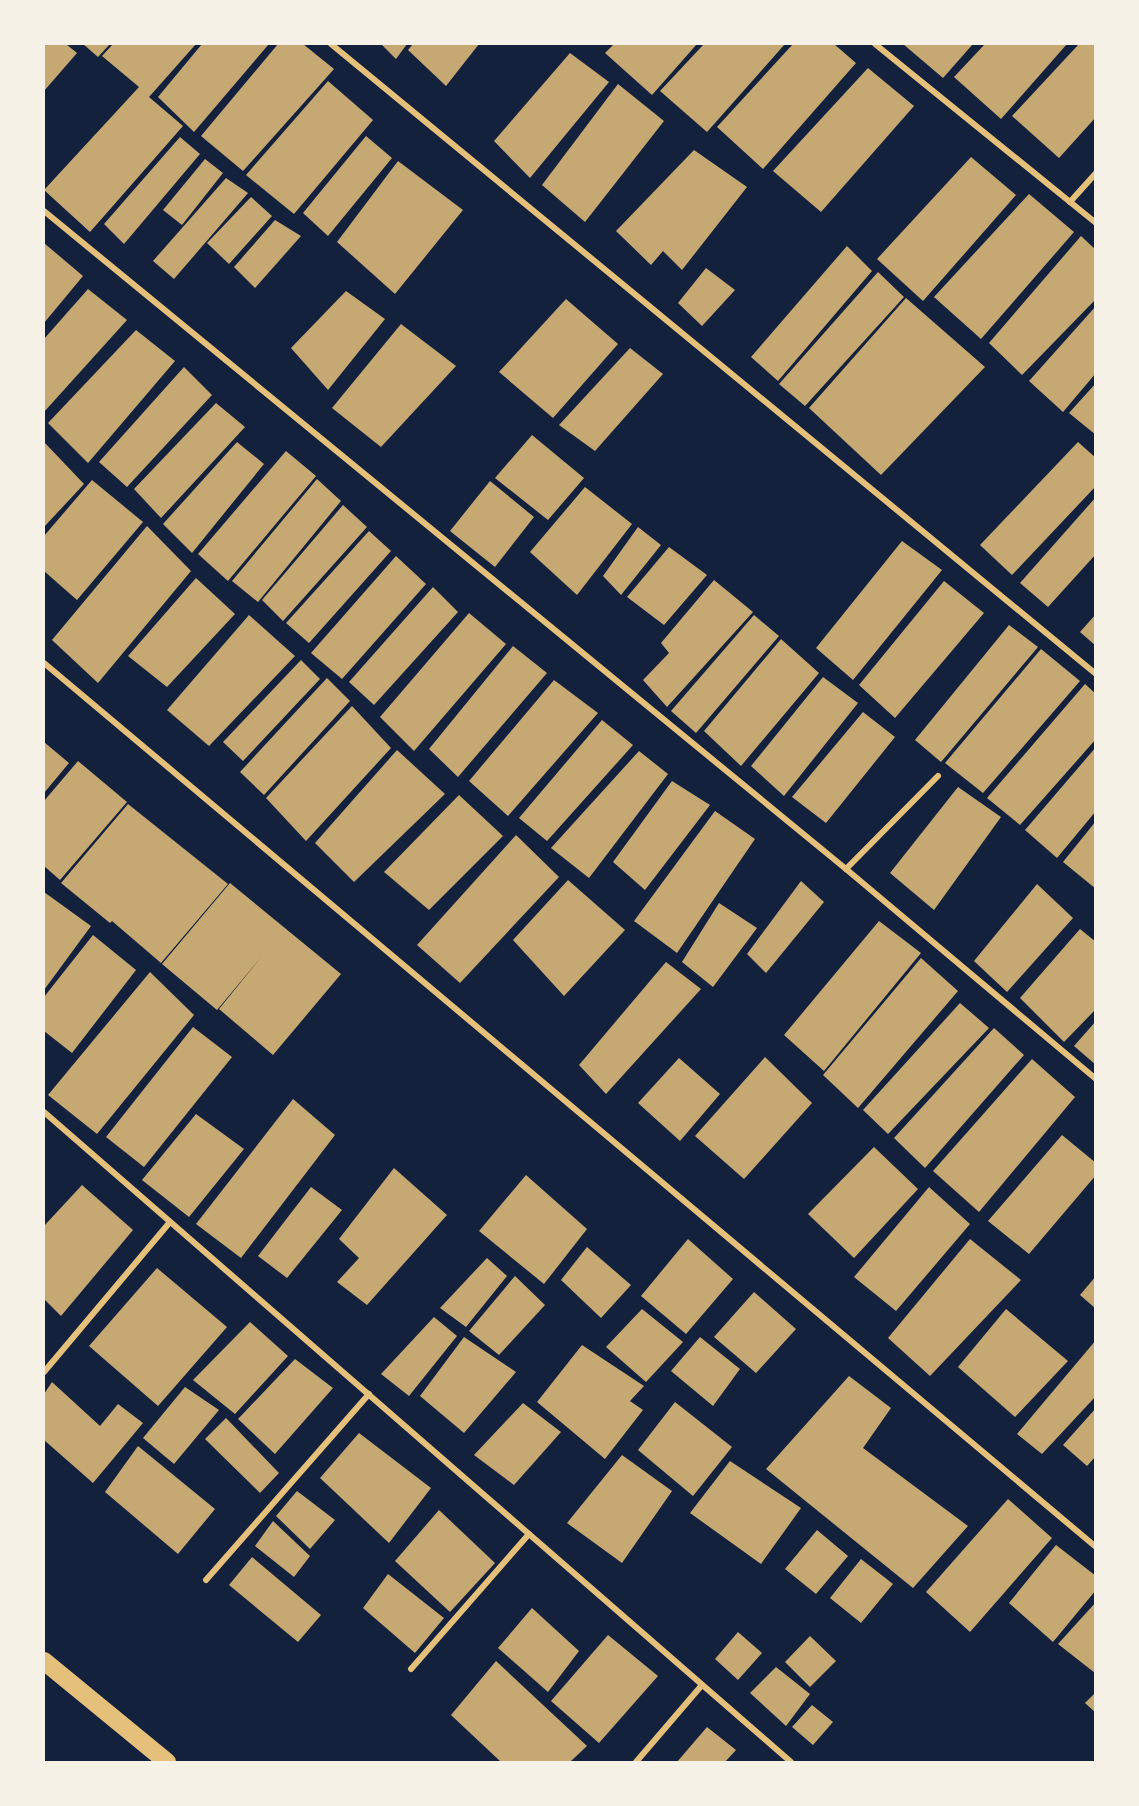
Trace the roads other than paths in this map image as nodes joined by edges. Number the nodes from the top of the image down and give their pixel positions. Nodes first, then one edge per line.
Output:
1 (331, 44) edge
2 (876, 44) edge
3 (1095, 173) edge
4 (1070, 202) junction
5 (44, 211) edge
6 (1095, 223) edge
7 (44, 663) edge
8 (1095, 674) edge
9 (938, 776) dead end
10 (846, 869) junction
11 (1095, 1078) edge
12 (44, 1112) edge
13 (171, 1222) junction
14 (44, 1372) edge
15 (369, 1394) junction
16 (529, 1534) junction
17 (1095, 1547) edge
18 (206, 1580) dead end
19 (44, 1661) edge
20 (411, 1669) dead end
21 (702, 1685) junction
22 (167, 1762) edge
23 (636, 1762) edge
24 (791, 1762) edge

1 - 8 street
2 - 4 street
3 - 4 street
4 - 6 street
5 - 10 street
7 - 17 street
9 - 10 street
10 - 11 street
12 - 13 street
13 - 14 street
13 - 15 street
15 - 16 street
15 - 18 street
16 - 20 street
16 - 21 street
19 - 22 highway
21 - 23 street
21 - 24 street

